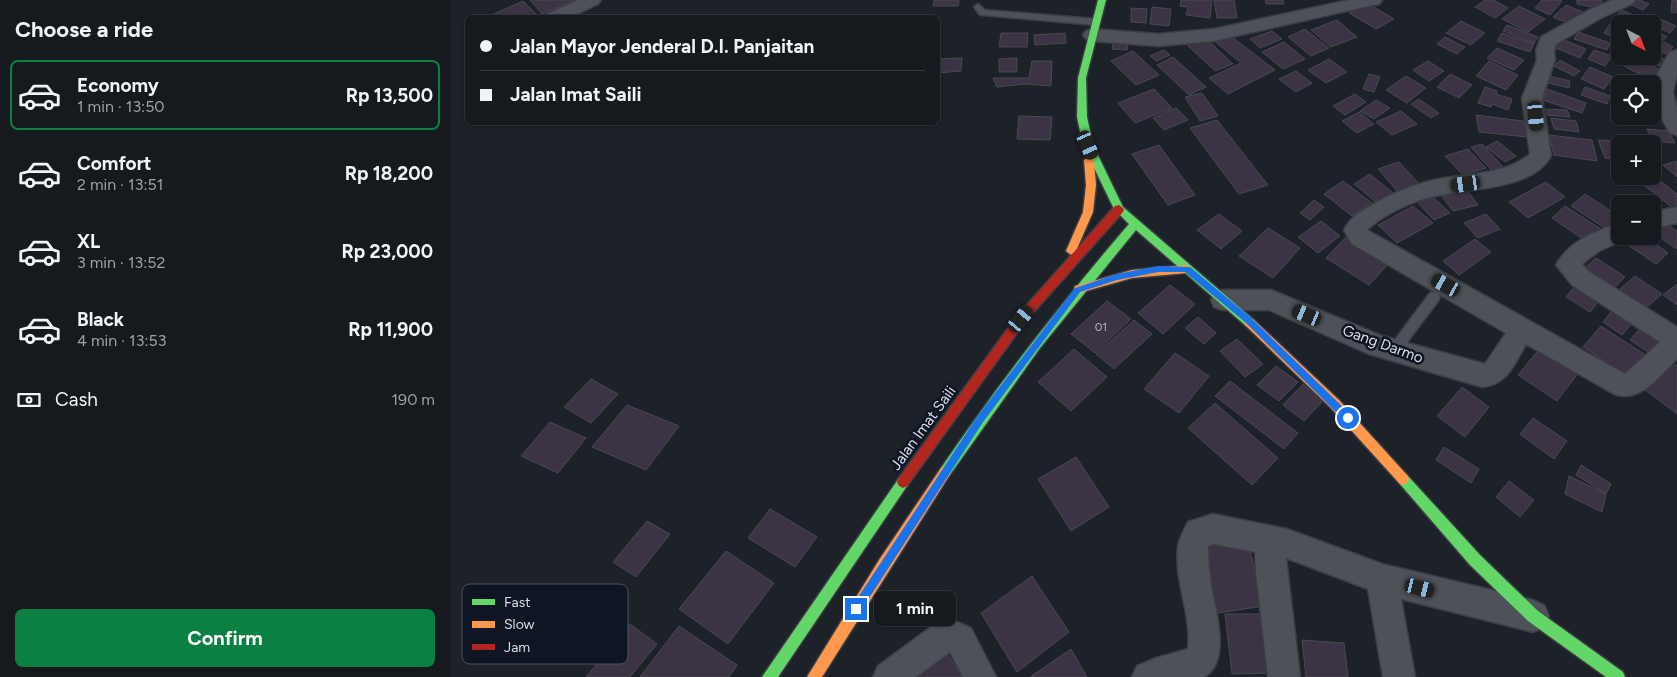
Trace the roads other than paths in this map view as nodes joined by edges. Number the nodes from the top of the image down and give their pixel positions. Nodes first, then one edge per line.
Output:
1 (592, 0) edge
2 (1102, 0) edge
3 (1373, 0) edge
4 (1626, 0) edge
5 (978, 7) dead end
6 (560, 15) edge
7 (1094, 29) junction
8 (1677, 56) edge
9 (1677, 128) edge
10 (1088, 145) junction
11 (1119, 209) junction
12 (1677, 215) edge
13 (1661, 219) edge
14 (1136, 223) junction
15 (1611, 236) edge
16 (1064, 269) junction
17 (1187, 269) junction
18 (1078, 290) junction
19 (1434, 297) dead end
20 (1223, 300) junction
21 (1522, 329) junction
22 (1677, 341) edge
23 (1395, 349) junction
24 (1270, 540) junction
25 (1382, 579) junction
26 (1533, 616) junction
27 (769, 677) edge
28 (814, 677) edge
29 (889, 677) edge
30 (980, 677) edge
31 (1148, 677) edge
32 (1284, 677) edge
33 (1399, 677) edge
34 (1618, 677) edge

1 - 6 street
2 - 7 main road
3 - 7 street
4 - 21 street
5 - 7 lane
7 - 10 main road
8 - 9 street
10 - 11 main road
10 - 16 main road
11 - 14 main road
11 - 16 main road, Jalan Imat Saili
12 - 13 street
14 - 17 main road
14 - 18 main road
15 - 22 street
16 - 27 main road, Jalan Imat Saili
17 - 18 main road
17 - 20 main road
18 - 28 main road
19 - 23 lane
20 - 23 street, Gang Darmo
20 - 26 main road
21 - 22 street
21 - 23 street, Gang Darmo
24 - 25 street
24 - 31 street
24 - 32 street
25 - 26 street
25 - 33 street
26 - 34 main road
29 - 30 street

